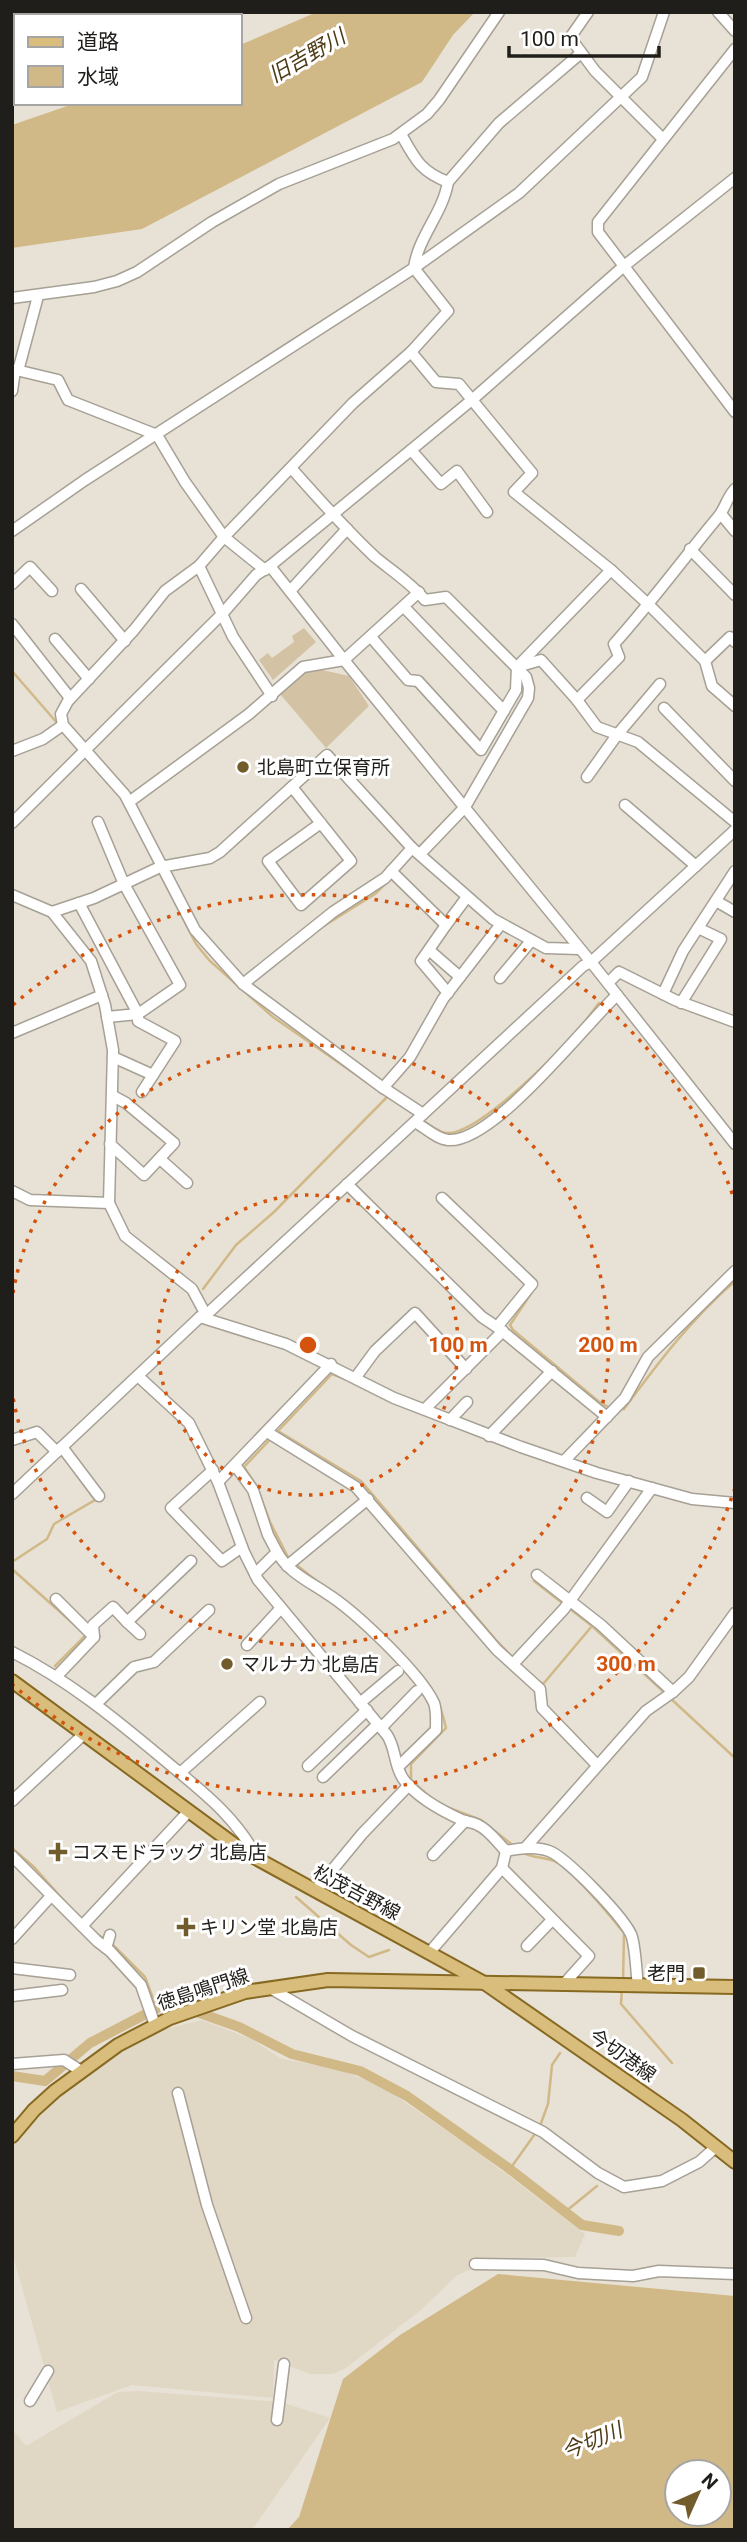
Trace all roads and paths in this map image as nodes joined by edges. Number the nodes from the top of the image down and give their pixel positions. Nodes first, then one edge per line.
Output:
1 (499, 12) edge
2 (588, 12) edge
3 (664, 12) edge
4 (718, 12) edge
5 (735, 31) edge
6 (735, 49) edge
7 (581, 53) junction
8 (620, 96) junction
9 (401, 134) junction
10 (663, 139) junction
11 (735, 178) edge
12 (448, 182) junction
13 (624, 266) junction
14 (414, 268) junction
15 (38, 296) junction
16 (12, 298) edge
17 (411, 352) junction
18 (15, 370) edge
19 (12, 391) edge
20 (473, 399) junction
21 (735, 412) edge
22 (156, 435) junction
23 (411, 450) junction
24 (292, 469) junction
25 (735, 489) edge
26 (487, 512) dead end
27 (720, 514) junction
28 (333, 515) junction
29 (347, 529) junction
30 (12, 531) edge
31 (735, 531) edge
32 (224, 537) junction
33 (690, 549) junction
34 (199, 566) junction
35 (268, 568) junction
36 (611, 570) junction
37 (12, 584) edge
38 (81, 589) dead end
39 (52, 591) dead end
40 (290, 591) junction
41 (419, 592) junction
42 (735, 596) edge
43 (649, 605) junction
44 (404, 607) junction
45 (223, 613) junction
46 (12, 624) edge
47 (371, 637) junction
48 (55, 639) dead end
49 (125, 641) junction
50 (735, 642) edge
51 (344, 660) junction
52 (705, 661) junction
53 (517, 667) junction
54 (89, 679) junction
55 (660, 684) dead end
56 (272, 696) junction
57 (70, 698) junction
58 (577, 700) junction
59 (735, 706) edge
60 (664, 708) dead end
61 (504, 711) junction
62 (63, 725) junction
63 (617, 735) junction
64 (84, 750) junction
65 (12, 751) edge
66 (587, 777) dead end
67 (735, 781) edge
68 (292, 787) junction
69 (129, 802) junction
70 (625, 805) dead end
71 (465, 807) junction
72 (98, 822) dead end
73 (735, 822) edge
74 (12, 823) edge
75 (321, 823) junction
76 (735, 830) edge
77 (416, 851) junction
78 (696, 866) junction
79 (160, 867) junction
80 (735, 871) edge
81 (395, 874) junction
82 (124, 884) junction
83 (12, 895) edge
84 (467, 897) junction
85 (716, 901) junction
86 (79, 903) junction
87 (52, 912) junction
88 (735, 912) edge
89 (501, 924) junction
90 (446, 925) junction
91 (698, 928) junction
92 (531, 940) junction
93 (579, 949) junction
94 (429, 950) junction
95 (591, 962) junction
96 (460, 977) junction
97 (500, 978) dead end
98 (608, 983) junction
99 (243, 984) junction
100 (448, 993) junction
101 (663, 994) junction
102 (102, 995) junction
103 (617, 995) junction
104 (681, 1003) junction
105 (138, 1014) junction
106 (107, 1017) junction
107 (734, 1019) edge
108 (12, 1033) edge
109 (113, 1057) junction
110 (153, 1075) junction
111 (383, 1088) junction
112 (142, 1092) dead end
113 (113, 1096) junction
114 (419, 1118) junction
115 (733, 1137) edge
116 (110, 1144) junction
117 (160, 1159) junction
118 (187, 1183) dead end
119 (347, 1184) junction
120 (12, 1191) edge
121 (442, 1198) dead end
122 (109, 1203) junction
123 (735, 1271) edge
124 (203, 1316) junction
125 (500, 1329) junction
126 (331, 1364) junction
127 (466, 1369) junction
128 (552, 1371) junction
129 (139, 1377) junction
130 (356, 1377) junction
131 (467, 1402) dead end
132 (425, 1409) junction
133 (607, 1417) junction
134 (450, 1420) junction
135 (267, 1432) junction
136 (489, 1436) junction
137 (12, 1440) edge
138 (60, 1450) junction
139 (564, 1461) junction
140 (235, 1465) junction
141 (213, 1470) junction
142 (629, 1481) junction
143 (218, 1482) junction
144 (652, 1488) junction
145 (12, 1494) edge
146 (99, 1496) dead end
147 (587, 1498) dead end
148 (368, 1499) junction
149 (735, 1503) edge
150 (242, 1547) junction
151 (276, 1552) junction
152 (191, 1561) dead end
153 (288, 1566) junction
154 (255, 1574) junction
155 (537, 1575) dead end
156 (56, 1600) dead end
157 (567, 1604) junction
158 (281, 1608) junction
159 (209, 1610) dead end
160 (735, 1613) edge
161 (127, 1622) junction
162 (140, 1634) dead end
163 (94, 1637) junction
164 (247, 1645) dead end
165 (12, 1652) edge
166 (513, 1664) junction
167 (398, 1671) dead end
168 (56, 1677) junction
169 (12, 1681) edge
170 (417, 1691) dead end
171 (673, 1692) junction
172 (260, 1702) dead end
173 (97, 1703) junction
174 (363, 1707) junction
175 (380, 1726) junction
176 (84, 1734) junction
177 (597, 1765) junction
178 (398, 1767) junction
179 (180, 1773) junction
180 (409, 1785) junction
181 (12, 1801) edge
182 (188, 1811) junction
183 (465, 1821) junction
184 (526, 1847) junction
185 (506, 1851) junction
186 (433, 1855) dead end
187 (12, 1856) edge
188 (258, 1861) junction
189 (502, 1868) junction
190 (315, 1891) junction
191 (51, 1896) junction
192 (552, 1920) junction
193 (82, 1926) junction
194 (110, 1935) dead end
195 (12, 1939) edge
196 (527, 1946) dead end
197 (106, 1948) junction
198 (429, 1953) junction
199 (12, 1968) edge
200 (70, 1975) dead end
201 (486, 1984) junction
202 (563, 1985) junction
203 (638, 1986) junction
204 (735, 1987) edge
205 (270, 1988) junction
206 (62, 1990) dead end
207 (12, 1996) edge
208 (155, 2025) junction
209 (12, 2064) edge
210 (81, 2071) junction
211 (178, 2093) dead end
212 (12, 2136) edge
213 (716, 2147) junction
214 (735, 2162) edge
215 (475, 2264) dead end
216 (735, 2274) edge
217 (246, 2318) dead end
218 (284, 2364) dead end
219 (48, 2371) dead end
220 (30, 2401) dead end
221 (277, 2420) dead end

1 - 9 street
2 - 7 street
3 - 8 street
4 - 5 street
6 - 10 street
7 - 8 street
7 - 12 street
8 - 10 street
8 - 14 street
9 - 12 street
9 - 15 street
10 - 13 street
11 - 13 street
12 - 14 street
13 - 20 street
13 - 21 street
14 - 17 street
14 - 22 street
15 - 16 street
15 - 18 street
17 - 20 street
17 - 24 street
18 - 19 street
18 - 22 street
20 - 23 street
20 - 36 street
22 - 30 street
22 - 32 street
23 - 26 street
23 - 28 street
24 - 28 street
24 - 32 street
25 - 27 street
27 - 31 street
27 - 33 street
28 - 29 street
28 - 35 street
29 - 40 street
29 - 41 street
32 - 34 street
32 - 35 street
33 - 42 street
33 - 43 street
34 - 45 street
34 - 49 street
35 - 40 street
35 - 45 street
36 - 43 street
36 - 53 street
37 - 39 street
38 - 49 street
40 - 51 street
41 - 44 street
41 - 53 street
43 - 52 street
43 - 58 street
44 - 47 street
44 - 61 street
45 - 56 street
45 - 64 street
46 - 57 street
47 - 51 street
47 - 61 street
48 - 54 street
49 - 54 street
50 - 52 street
51 - 56 street
51 - 71 street
52 - 59 street
53 - 58 street
53 - 61 street
53 - 71 street
54 - 57 street
55 - 63 street
56 - 69 street
57 - 62 street
58 - 63 street
60 - 67 street
62 - 64 street
62 - 65 street
63 - 66 street
63 - 73 street
64 - 69 street
64 - 74 street
68 - 75 street
68 - 77 street
68 - 79 street
69 - 79 street
70 - 78 street
71 - 77 street
71 - 93 street
72 - 82 street
75 - 75 street
76 - 78 street
77 - 81 street
77 - 84 street
78 - 95 street
79 - 82 street
79 - 99 street
80 - 85 street
81 - 90 street
81 - 99 street
82 - 86 street
82 - 105 street
83 - 87 street
84 - 89 street
84 - 90 street
85 - 88 street
85 - 91 street
86 - 87 street
86 - 105 street
87 - 102 street
89 - 92 street
89 - 96 street
90 - 94 street
91 - 101 street
91 - 104 street
92 - 93 street
92 - 97 street
93 - 95 street
94 - 96 street
94 - 100 street
95 - 98 street
95 - 114 street
96 - 100 street
98 - 101 street
98 - 103 street
99 - 111 street
100 - 111 street
101 - 104 street
102 - 106 street
102 - 108 street
103 - 114 street
103 - 115 street
104 - 107 street
105 - 106 street
105 - 110 street
106 - 109 street
109 - 110 street
109 - 113 street
110 - 112 street
111 - 114 street
113 - 116 street
113 - 117 street
114 - 119 street
116 - 117 street
116 - 122 street
117 - 118 street
119 - 124 street
119 - 125 street
120 - 122 street
121 - 125 street
122 - 124 street
123 - 133 street
124 - 126 street
124 - 129 street
125 - 127 street
125 - 128 street
126 - 130 street
126 - 135 street
127 - 130 street
127 - 132 street
128 - 133 street
128 - 136 street
129 - 138 street
129 - 141 street
130 - 132 street
131 - 134 street
132 - 134 street
133 - 139 street
134 - 136 street
135 - 140 street
135 - 148 street
136 - 139 street
137 - 138 street
138 - 145 street
138 - 146 street
139 - 142 street
140 - 143 street
140 - 151 street
141 - 143 street
141 - 150 street
142 - 144 street
142 - 147 street
143 - 150 street
144 - 149 street
144 - 157 street
148 - 153 street
148 - 166 street
150 - 154 street
151 - 153 street
151 - 154 street
152 - 161 street
153 - 178 street
154 - 158 street
155 - 157 street
156 - 163 street
157 - 166 street
157 - 171 street
158 - 164 street
158 - 174 street
159 - 173 street
160 - 171 street
161 - 162 street
161 - 163 street
163 - 168 street
165 - 168 street
166 - 177 street
167 - 174 street
168 - 173 street
169 - 176 main road, 松茂吉野線
170 - 175 street
171 - 177 street
172 - 179 street
173 - 179 street
174 - 175 street
174 - 175 street
175 - 178 street
176 - 181 street
176 - 182 main road, 松茂吉野線
177 - 184 street
178 - 180 street
179 - 188 street
180 - 183 street
180 - 190 street
182 - 188 main road, 松茂吉野線
182 - 193 street
183 - 185 street
183 - 186 street
184 - 185 street
184 - 203 street
185 - 189 street
187 - 191 street
188 - 190 main road, 松茂吉野線
189 - 192 street
189 - 198 street
190 - 198 main road, 松茂吉野線
191 - 193 street
191 - 195 street
192 - 196 street
192 - 202 street
193 - 197 street
194 - 197 street
197 - 208 street
198 - 201 main road, 松茂吉野線
199 - 200 street
201 - 202 main road, 松茂吉野線
201 - 205 main road, 徳島鳴門線
201 - 213 main road, 今切港線
202 - 203 main road, 松茂吉野線
203 - 204 main road, 松茂吉野線
205 - 208 main road, 徳島鳴門線
205 - 213 street
206 - 207 street
208 - 210 main road, 徳島鳴門線
209 - 210 street
210 - 212 main road, 徳島鳴門線
211 - 217 street
213 - 214 main road, 今切港線
215 - 216 street
218 - 221 street
219 - 220 street

